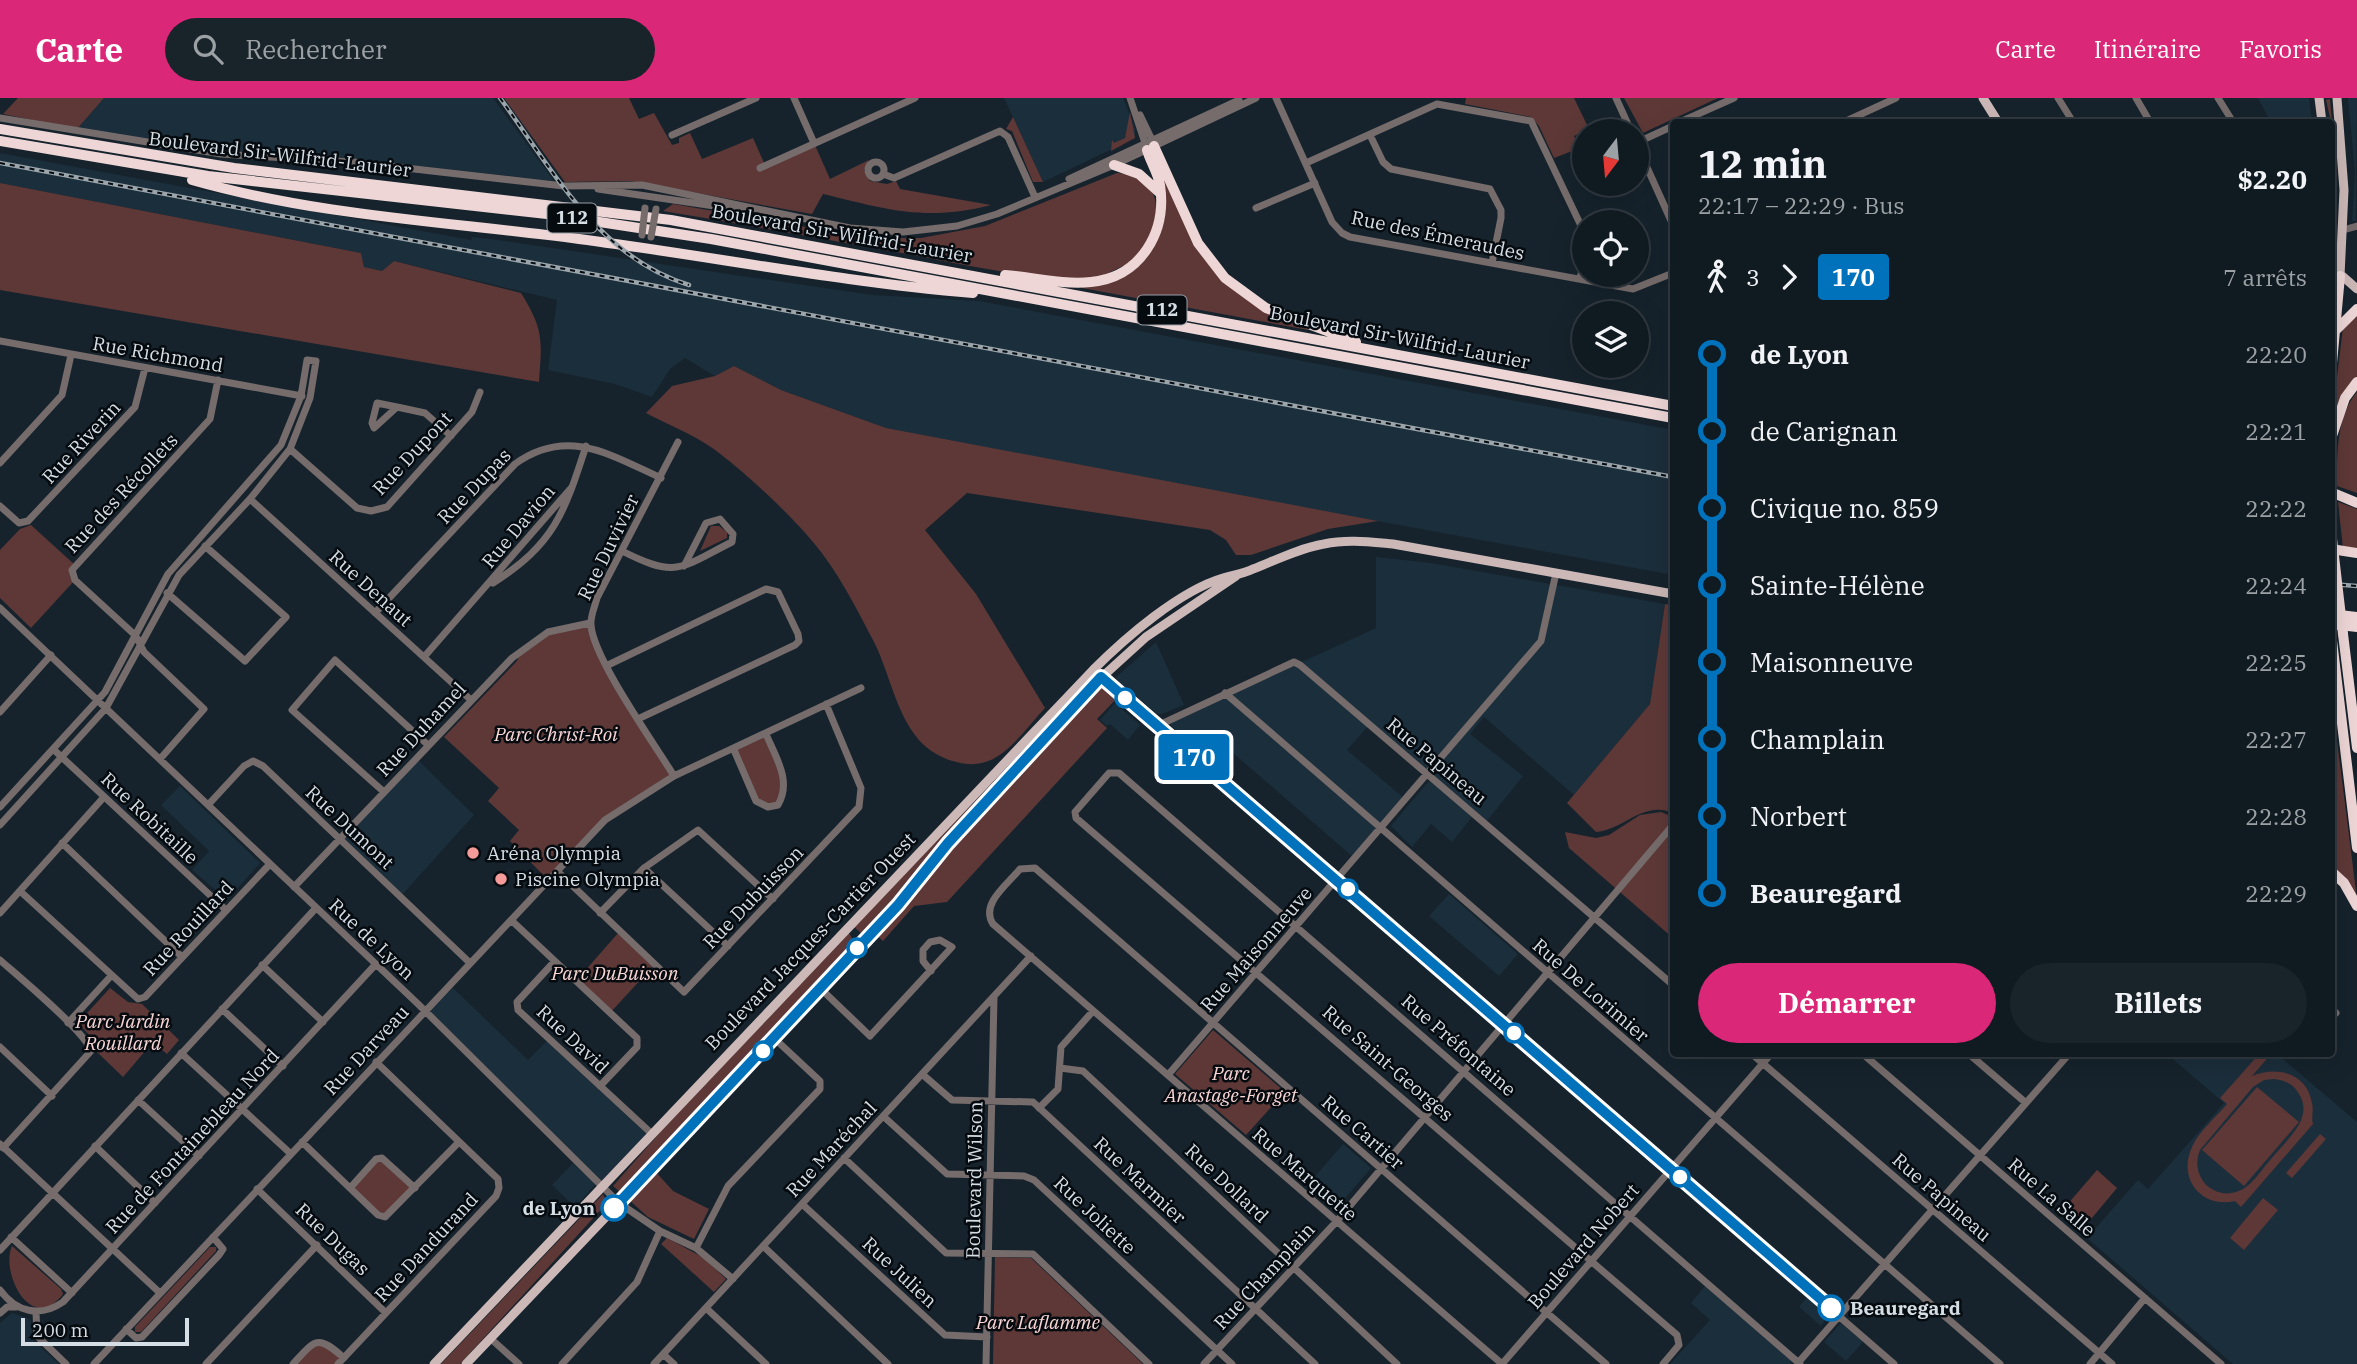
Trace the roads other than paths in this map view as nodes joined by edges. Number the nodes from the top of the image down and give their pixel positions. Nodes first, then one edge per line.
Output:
1 (756, 98) edge
2 (794, 98) edge
3 (915, 98) edge
4 (1244, 98) edge
5 (1255, 98) edge
6 (1276, 98) edge
7 (1616, 98) edge
8 (1734, 98) edge
9 (1896, 98) edge
10 (1983, 98) edge
11 (2058, 98) edge
12 (2136, 98) edge
13 (2218, 98) edge
14 (2319, 98) edge
15 (2337, 98) edge
16 (1132, 102) edge
17 (0, 118) edge
18 (1626, 119) edge
19 (1687, 119) edge
20 (1850, 119) edge
21 (1996, 119) edge
22 (2071, 119) edge
23 (2148, 119) edge
24 (2231, 119) edge
25 (2322, 119) edge
26 (1670, 127) edge
27 (0, 129) edge
28 (672, 135) dead end
29 (1370, 135) junction
30 (1649, 137) edge
31 (0, 141) edge
32 (814, 143) junction
33 (1149, 145) junction
34 (1306, 163) junction
35 (1114, 165) junction
36 (760, 167) dead end
37 (153, 168) junction
38 (1649, 172) edge
39 (883, 174) dead end
40 (1315, 183) junction
41 (590, 187) junction
42 (648, 187) junction
43 (1050, 190) junction
44 (1160, 193) junction
45 (658, 194) junction
46 (647, 197) junction
47 (1035, 197) junction
48 (1670, 202) edge
49 (1664, 205) junction
50 (1256, 208) dead end
51 (1573, 210) edge
52 (1670, 218) edge
53 (2357, 226) edge
54 (2343, 230) junction
55 (644, 244) junction
56 (1492, 263) junction
57 (946, 270) junction
58 (2335, 270) edge
59 (1670, 274) edge
60 (2340, 276) junction
61 (1572, 278) edge
62 (1649, 283) edge
63 (2357, 289) edge
64 (1033, 298) junction
65 (2357, 309) edge
66 (2336, 332) junction
67 (2335, 340) edge
68 (0, 341) edge
69 (1378, 351) junction
70 (71, 355) junction
71 (145, 368) junction
72 (218, 380) junction
73 (2357, 382) edge
74 (480, 392) dead end
75 (301, 396) junction
76 (310, 398) junction
77 (1670, 405) edge
78 (397, 407) dead end
79 (1670, 417) edge
80 (2335, 427) edge
81 (451, 436) junction
82 (678, 442) dead end
83 (586, 446) junction
84 (290, 449) junction
85 (0, 463) edge
86 (660, 478) junction
87 (572, 487) junction
88 (2335, 493) edge
89 (250, 499) junction
90 (2353, 500) edge
91 (0, 506) edge
92 (205, 546) junction
93 (2335, 550) edge
94 (622, 551) junction
95 (2357, 553) edge
96 (2335, 565) edge
97 (684, 566) junction
98 (1556, 573) junction
99 (1237, 576) junction
100 (489, 585) junction
101 (167, 593) junction
102 (1670, 593) edge
103 (0, 608) edge
104 (375, 613) junction
105 (2335, 614) edge
106 (2357, 617) edge
107 (590, 623) junction
108 (2335, 624) edge
109 (2357, 627) edge
110 (136, 636) junction
111 (141, 648) junction
112 (2345, 650) junction
113 (51, 655) junction
114 (424, 657) junction
115 (606, 666) junction
116 (2335, 666) edge
117 (1093, 670) junction
118 (1101, 677) junction
119 (2357, 681) edge
120 (861, 688) dead end
121 (1225, 693) junction
122 (471, 700) junction
123 (98, 701) junction
124 (826, 704) junction
125 (106, 708) junction
126 (0, 712) edge
127 (640, 718) junction
128 (1157, 726) junction
129 (766, 734) junction
130 (428, 745) junction
131 (2357, 748) edge
132 (53, 750) junction
133 (734, 750) junction
134 (61, 757) junction
135 (160, 759) junction
136 (1427, 773) junction
137 (674, 776) junction
138 (1094, 790) joint
139 (384, 792) junction
140 (104, 797) junction
141 (208, 805) junction
142 (0, 807) edge
143 (0, 825) edge
144 (1380, 828) junction
145 (1670, 829) edge
146 (340, 839) junction
147 (62, 843) junction
148 (2357, 848) edge
149 (270, 865) junction
150 (644, 868) junction
151 (556, 871) junction
152 (2335, 875) edge
153 (1337, 879) junction
154 (294, 887) junction
155 (1003, 889) joint
156 (20, 891) junction
157 (773, 899) junction
158 (2357, 906) edge
159 (316, 908) junction
160 (226, 910) junction
161 (0, 912) edge
162 (600, 913) junction
163 (1595, 918) junction
164 (511, 920) junction
165 (1296, 926) junction
166 (729, 946) junction
167 (1031, 956) junction
168 (182, 957) junction
169 (0, 960) edge
170 (554, 962) junction
171 (470, 963) junction
172 (376, 964) junction
173 (262, 965) junction
174 (931, 971) junction
175 (1256, 973) junction
176 (1548, 974) junction
177 (110, 977) junction
178 (1670, 982) edge
179 (821, 989) junction
180 (993, 997) junction
181 (222, 1009) junction
182 (424, 1010) junction
183 (1093, 1011) junction
184 (323, 1022) junction
185 (68, 1023) junction
186 (1213, 1023) junction
187 (1504, 1024) junction
188 (775, 1039) junction
189 (0, 1047) edge
190 (181, 1053) junction
191 (1755, 1057) edge
192 (1768, 1057) edge
193 (1866, 1057) edge
194 (1972, 1057) edge
195 (2067, 1057) edge
196 (376, 1062) junction
197 (1762, 1063) junction
198 (283, 1066) junction
199 (1060, 1068) junction
200 (1464, 1070) junction
201 (922, 1074) junction
202 (1168, 1075) junction
203 (600, 1086) junction
204 (52, 1096) junction
205 (138, 1100) junction
206 (992, 1101) junction
207 (2026, 1103) junction
208 (1039, 1108) junction
209 (242, 1109) junction
210 (883, 1116) junction
211 (1424, 1118) junction
212 (1715, 1118) junction
213 (651, 1133) junction
214 (302, 1142) junction
215 (459, 1142) junction
216 (2, 1146) edge
217 (95, 1146) junction
218 (290, 1154) junction
219 (1979, 1155) junction
220 (199, 1156) junction
221 (844, 1158) junction
222 (1382, 1169) junction
223 (1671, 1169) junction
224 (990, 1176) junction
225 (602, 1185) junction
226 (350, 1188) junction
227 (415, 1188) junction
228 (257, 1189) junction
229 (51, 1193) junction
230 (155, 1203) junction
231 (619, 1203) junction
232 (802, 1204) junction
233 (1931, 1208) junction
234 (1631, 1215) junction
235 (1336, 1222) junction
236 (660, 1231) junction
237 (10, 1237) junction
238 (213, 1237) junction
239 (317, 1245) junction
240 (763, 1246) junction
241 (696, 1248) junction
242 (0, 1250) edge
243 (112, 1250) junction
244 (989, 1253) junction
245 (1590, 1262) junction
246 (1884, 1265) junction
247 (1295, 1268) junction
248 (733, 1279) junction
249 (0, 1291) edge
250 (72, 1293) junction
251 (160, 1293) junction
252 (2146, 1298) junction
253 (0, 1300) edge
254 (17, 1307) junction
255 (706, 1308) junction
256 (1255, 1309) junction
257 (36, 1312) junction
258 (1547, 1312) junction
259 (0, 1313) edge
260 (386, 1313) junction
261 (1839, 1316) junction
262 (126, 1329) junction
263 (987, 1337) junction
264 (490, 1338) junction
265 (1217, 1350) junction
266 (2100, 1353) junction
267 (663, 1354) junction
268 (341, 1361) edge
269 (1799, 1363) edge
270 (66, 1364) edge
271 (93, 1364) edge
272 (206, 1364) edge
273 (293, 1364) edge
274 (434, 1364) edge
275 (466, 1364) edge
276 (519, 1364) edge
277 (562, 1364) edge
278 (654, 1364) edge
279 (674, 1364) edge
280 (766, 1364) edge
281 (888, 1364) edge
282 (986, 1364) edge
283 (1149, 1364) edge
284 (1204, 1364) edge
285 (1232, 1364) edge
286 (1315, 1364) edge
287 (1397, 1364) edge
288 (1502, 1364) edge
289 (1606, 1364) edge
290 (1663, 1364) edge
291 (1894, 1364) edge
292 (2000, 1364) edge
293 (2090, 1364) edge
294 (2112, 1364) edge
295 (2221, 1364) edge

1 - 28 street
2 - 32 street
3 - 32 street
4 - 33 street
5 - 33 street
6 - 34 street, Rue des Émeraudes
7 - 18 street
8 - 19 street
9 - 20 street
10 - 21 main road
11 - 22 street
12 - 23 street
13 - 24 street
14 - 25 main road
15 - 54 main road
16 - 33 street
17 - 41 street, Boulevard Sir-Wilfrid-Laurier
26 - 30 street
27 - 57 highway, Boulevard Sir-Wilfrid-Laurier / 112
29 - 34 street
29 - 51 street
29 - 56 street
31 - 37 highway, Boulevard Sir-Wilfrid-Laurier / 112
32 - 36 street
33 - 35 street
33 - 43 street
33 - 44 highway
33 - 69 highway
34 - 40 street, Rue des Émeraudes
35 - 43 street
35 - 44 highway
37 - 55 highway
37 - 64 highway, Boulevard Sir-Wilfrid-Laurier / 112
38 - 49 street
39 - 47 street
40 - 50 street
40 - 56 street, Rue des Émeraudes
41 - 42 street
41 - 46 street
42 - 45 street
42 - 46 street
43 - 47 street
44 - 57 highway
45 - 46 street
45 - 47 street
45 - 55 street, bridge
46 - 55 street, bridge
48 - 49 street
49 - 52 street
53 - 54 street
54 - 60 main road
55 - 64 highway
56 - 61 street, Rue des Émeraudes
57 - 69 highway, Boulevard Sir-Wilfrid-Laurier / 112
58 - 60 main road
59 - 62 street, Rue des Émeraudes
60 - 63 main road
60 - 66 highway
64 - 79 highway, Boulevard Sir-Wilfrid-Laurier / 112
65 - 66 highway
66 - 67 highway
68 - 70 street, Rue Richmond
69 - 77 highway, Boulevard Sir-Wilfrid-Laurier / 112
70 - 71 street, Rue Richmond
70 - 85 street
71 - 72 street, Rue Richmond
71 - 91 street, Rue Riverin
72 - 75 street, Rue Richmond
72 - 110 street, Rue des Récollets
73 - 80 highway
74 - 81 street, Rue Dupont
75 - 76 street, Rue Richmond
75 - 76 street
75 - 110 street
76 - 84 street
78 - 81 street
81 - 84 street, Rue Dupont
82 - 86 street, Rue Duvivier
83 - 86 street, Rue Dupas
83 - 87 street, Rue Davion
83 - 104 street, Rue Dupas
84 - 89 street
86 - 94 street, Rue Duvivier
87 - 100 street, Rue Davion
87 - 100 street, Rue Davion
88 - 90 highway
89 - 92 street
89 - 104 street, Rue Denaut
92 - 101 street
92 - 101 street
93 - 95 highway
94 - 97 street
94 - 107 street, Rue Duvivier
96 - 112 highway, bridge
97 - 97 street
98 - 99 main road, Boulevard Jacques-Cartier Ouest
98 - 102 main road, Boulevard Jacques-Cartier Ouest
98 - 136 street, Rue Maisonneuve
99 - 117 main road, Boulevard Jacques-Cartier Ouest
99 - 118 main road, Boulevard Jacques-Cartier Ouest
100 - 114 street, Rue Davion
101 - 111 street
103 - 113 street, Rue de Lyon
104 - 114 street, Rue Denaut
105 - 106 highway
107 - 115 street, Rue Duvivier
107 - 122 street, Rue Duhamel
108 - 109 highway
110 - 111 street, Rue des Récollets
110 - 123 street
111 - 125 street
111 - 135 street
112 - 119 highway
112 - 131 highway
113 - 123 street, Rue de Lyon
113 - 126 street
114 - 122 street, Rue Denaut
115 - 127 street, Rue Duvivier
115 - 127 street
116 - 148 highway
117 - 118 street
117 - 213 main road, Boulevard Jacques-Cartier Ouest
118 - 128 street
118 - 179 main road, Boulevard Jacques-Cartier Ouest
120 - 124 street, Rue Darveau
121 - 128 street, Rue Papineau
121 - 136 street, Rue Papineau
121 - 144 street, Rue De Lorimier
122 - 130 street, Rue Duhamel
123 - 125 street, Rue de Lyon
123 - 132 street
124 - 129 street, Rue Darveau
124 - 157 street, Rue Dubuisson
125 - 134 street
125 - 135 street, Rue de Lyon
127 - 137 street, Rue Duvivier
128 - 153 street
129 - 133 street, Rue Darveau
129 - 133 street
130 - 139 street, Rue Duhamel
130 - 139 street
132 - 134 street, Rue Robitaille
132 - 142 street
133 - 137 street, Rue Darveau
134 - 140 street, Rue Robitaille
134 - 143 street
135 - 141 street, Rue de Lyon
136 - 144 street, Rue Maisonneuve
136 - 163 street, Rue Papineau
137 - 151 street, Rue Darveau
138 - 165 street, Rue Préfontaine
138 - 175 street, Rue Saint-Georges
139 - 146 street, Rue Duhamel
140 - 147 street
140 - 160 street, Rue Robitaille
141 - 146 street, Rue Dumont
141 - 149 street, Rue de Lyon
144 - 153 street, Rue Maisonneuve
144 - 176 street, Rue De Lorimier
145 - 163 street, Rue Champlain
146 - 154 street, Rue Duhamel
146 - 171 street, Rue Dumont
147 - 156 street
147 - 168 street
149 - 154 street, Rue de Lyon
149 - 160 street, Rue Rouillard
150 - 157 street
150 - 162 street
150 - 166 street
151 - 162 street, Rue Dubuisson
151 - 164 street, Rue Darveau
152 - 158 highway
153 - 165 street, Rue Maisonneuve
153 - 187 street
154 - 159 street, Rue de Lyon
155 - 167 street, Rue Marquette
155 - 186 street, Rue Cartier
156 - 161 street
156 - 177 street
157 - 166 street, Rue Dubuisson
159 - 172 street, Rue de Lyon
159 - 173 street
160 - 168 street, Rue Rouillard
162 - 166 street, Rue Dubuisson
163 - 176 street, Rue Champlain
163 - 178 street, Rue Papineau
164 - 170 street
164 - 171 street, Rue Darveau
165 - 175 street, Rue Maisonneuve
165 - 200 street, Rue Préfontaine
167 - 180 street, Rue Maréchal
167 - 183 street, Rue Marquette
168 - 177 street, Rue Rouillard
169 - 185 street
170 - 203 street, Rue David
170 - 203 street
171 - 182 street, Rue Darveau
172 - 182 street, Rue de Lyon
172 - 184 street, Rue de Fontainebleau Nord
173 - 181 street
173 - 184 street
174 - 174 street
174 - 179 street
175 - 186 street, Rue Maisonneuve
175 - 211 street, Rue Saint-Georges
176 - 187 street, Rue Champlain
176 - 212 street, Rue De Lorimier
177 - 185 street
179 - 188 main road, Boulevard Jacques-Cartier Ouest
180 - 201 street, Rue Maréchal
180 - 206 street, Boulevard Wilson
181 - 190 street
181 - 198 street
182 - 196 street, Rue Darveau
182 - 225 street, Rue de Lyon
183 - 199 street
183 - 202 street, Rue Marquette
184 - 198 street, Rue de Fontainebleau Nord
185 - 204 street
186 - 202 street, Rue Maisonneuve
186 - 222 street, Rue Cartier
187 - 200 street, Rue Champlain
187 - 223 street
188 - 231 main road, Boulevard Jacques-Cartier Ouest
188 - 241 street
189 - 204 street
190 - 205 street
190 - 209 street
191 - 197 street, Rue Papineau
192 - 197 street, Boulevard Nobert
193 - 219 street, Rue La Salle
194 - 207 street
195 - 207 street
196 - 214 street, Rue Darveau
196 - 215 street, Rue Dandurand
197 - 212 street, Boulevard Nobert
197 - 233 street, Rue Papineau
198 - 209 street, Rue de Fontainebleau Nord
199 - 208 street
199 - 247 street, Rue Dollard
200 - 211 street, Rue Champlain
200 - 234 street, Rue Préfontaine
201 - 206 street
201 - 210 street, Rue Maréchal
202 - 235 street, Rue Marquette
203 - 213 street, Rue David
204 - 216 street
205 - 217 street
205 - 220 street
206 - 208 street
206 - 224 street, Boulevard Wilson
207 - 219 street
208 - 256 street, Rue Marmier
209 - 218 street
209 - 220 street, Rue de Fontainebleau Nord
210 - 221 street, Rue Maréchal
210 - 224 street, Rue Joliette
211 - 222 street, Rue Champlain
211 - 245 street, Rue Saint-Georges
212 - 223 street, Boulevard Nobert
212 - 246 street, Rue De Lorimier
213 - 225 main road, Boulevard Jacques-Cartier Ouest
214 - 218 street, Rue Darveau
214 - 226 street
215 - 227 street
215 - 260 street, Rue Dandurand
216 - 229 street
217 - 229 street
217 - 230 street
218 - 228 street, Rue Darveau
219 - 233 street
219 - 252 street, Rue La Salle
220 - 230 street, Rue de Fontainebleau Nord
221 - 232 street, Rue Maréchal
221 - 244 street
222 - 235 street, Rue Champlain
222 - 258 street, Rue Cartier
223 - 234 street, Boulevard Nobert
223 - 261 street
224 - 244 street, Boulevard Wilson
224 - 265 street, Rue Joliette
225 - 231 street, Rue de Lyon
225 - 274 main road, Boulevard Jacques-Cartier Ouest
226 - 227 street
226 - 227 street
228 - 238 street, Rue Darveau
228 - 239 street, Rue Dugas
229 - 237 street
229 - 243 street
230 - 243 street, Rue de Fontainebleau Nord
231 - 236 street, Rue de Lyon
231 - 264 main road, Boulevard Jacques-Cartier Ouest
232 - 240 street, Rue Maréchal
232 - 263 street, Rue Julien
233 - 246 street
233 - 266 street, Rue Papineau
234 - 245 street, Boulevard Nobert
234 - 269 street, Rue Préfontaine
235 - 247 street, Rue Champlain
235 - 288 street, Rue Marquette
236 - 241 street, Rue de Lyon
236 - 277 street
237 - 242 street
237 - 250 street
238 - 251 street, Rue Darveau
238 - 262 street
239 - 260 street, Rue Dugas
239 - 272 street
240 - 248 street, Rue Maréchal
240 - 281 street
241 - 248 street, Rue de Lyon
243 - 250 street, Rue de Fontainebleau Nord
243 - 251 street
244 - 263 street, Boulevard Wilson
244 - 283 street
245 - 258 street, Boulevard Nobert
245 - 290 street, Rue Saint-Georges
246 - 261 street
246 - 292 street, Rue De Lorimier
247 - 256 street, Rue Champlain
247 - 287 street, Rue Dollard
248 - 255 street, Rue Maréchal
249 - 253 street
249 - 254 street
250 - 257 street, Rue de Fontainebleau Nord
251 - 262 street, Rue Darveau
252 - 266 street
252 - 295 street, Rue La Salle
254 - 257 street
254 - 259 street
255 - 267 street, Rue Maréchal
255 - 280 street
256 - 265 street, Rue Champlain
256 - 286 street, Rue Marmier
257 - 270 street
258 - 288 street, Boulevard Nobert
258 - 289 street, Rue Cartier
260 - 268 street, Rue Dandurand
261 - 269 street
261 - 291 street
262 - 271 street, Rue Darveau
263 - 282 street, Boulevard Wilson
264 - 275 main road, Boulevard Jacques-Cartier Ouest
264 - 276 street
265 - 284 street, Rue Champlain
265 - 285 street, Rue Joliette
266 - 293 street
266 - 294 street, Rue Papineau
267 - 278 street, Rue Maréchal
267 - 279 street
268 - 273 street

